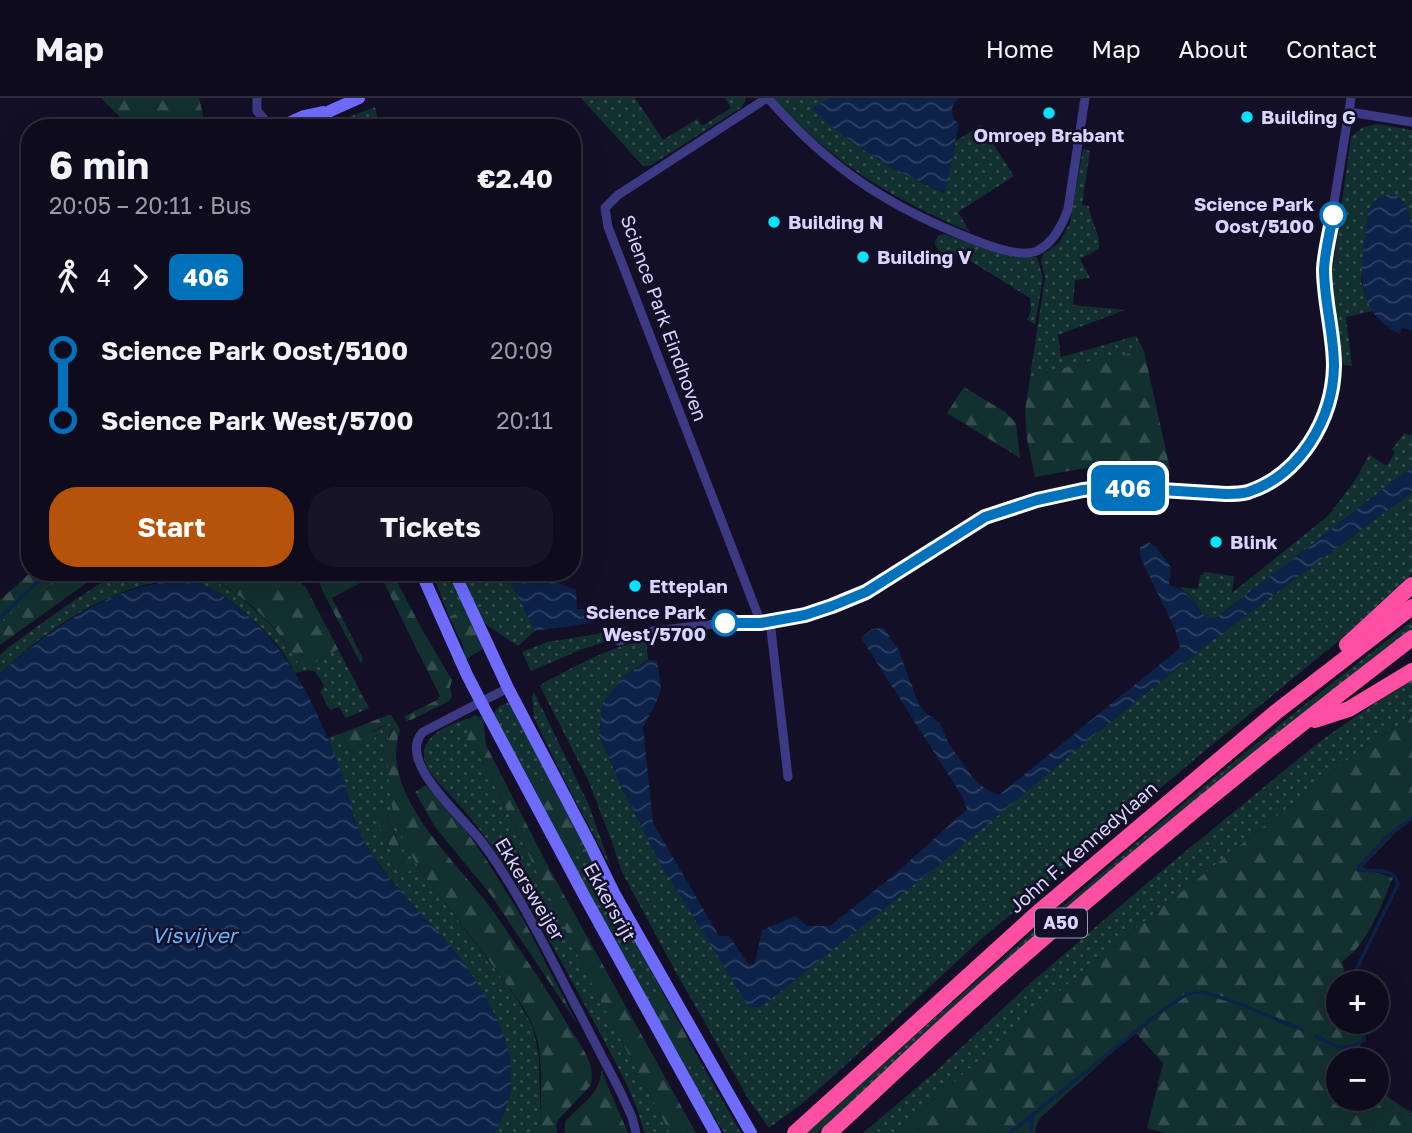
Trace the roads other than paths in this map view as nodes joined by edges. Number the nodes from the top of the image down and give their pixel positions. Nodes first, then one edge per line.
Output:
1 (257, 98) edge
2 (359, 98) edge
3 (767, 98) edge
4 (1085, 98) edge
5 (1351, 98) edge
6 (330, 111) junction
7 (1349, 112) junction
8 (264, 119) edge
9 (298, 119) edge
10 (318, 119) edge
11 (1412, 122) edge
12 (425, 581) edge
13 (458, 581) edge
14 (1412, 585) edge
15 (1412, 607) edge
16 (766, 622) junction
17 (1412, 638) edge
18 (619, 641) dead end
19 (1412, 671) edge
20 (508, 688) junction
21 (481, 702) junction
22 (1276, 712) junction
23 (1302, 724) junction
24 (788, 777) dead end
25 (636, 1133) edge
26 (715, 1133) edge
27 (751, 1133) edge
28 (795, 1133) edge
29 (829, 1133) edge

1 - 8 street
2 - 6 main road
3 - 4 street, Science Park Eindhoven
3 - 16 street, Science Park Eindhoven
5 - 7 street
6 - 9 main road
6 - 10 main road
7 - 11 street
7 - 16 street
12 - 21 main road, Ekkersrijt
13 - 20 main road, Ekkersrijt
14 - 22 highway, A50
15 - 22 highway, John F. Kennedylaan / A50
16 - 18 street
16 - 24 street
17 - 23 highway, A50
19 - 23 highway, A50
20 - 21 street
20 - 27 main road, Ekkersrijt
21 - 25 street, Ekkersweijer
21 - 26 main road, Ekkersrijt
22 - 28 highway, John F. Kennedylaan / A50
23 - 29 highway, A50

